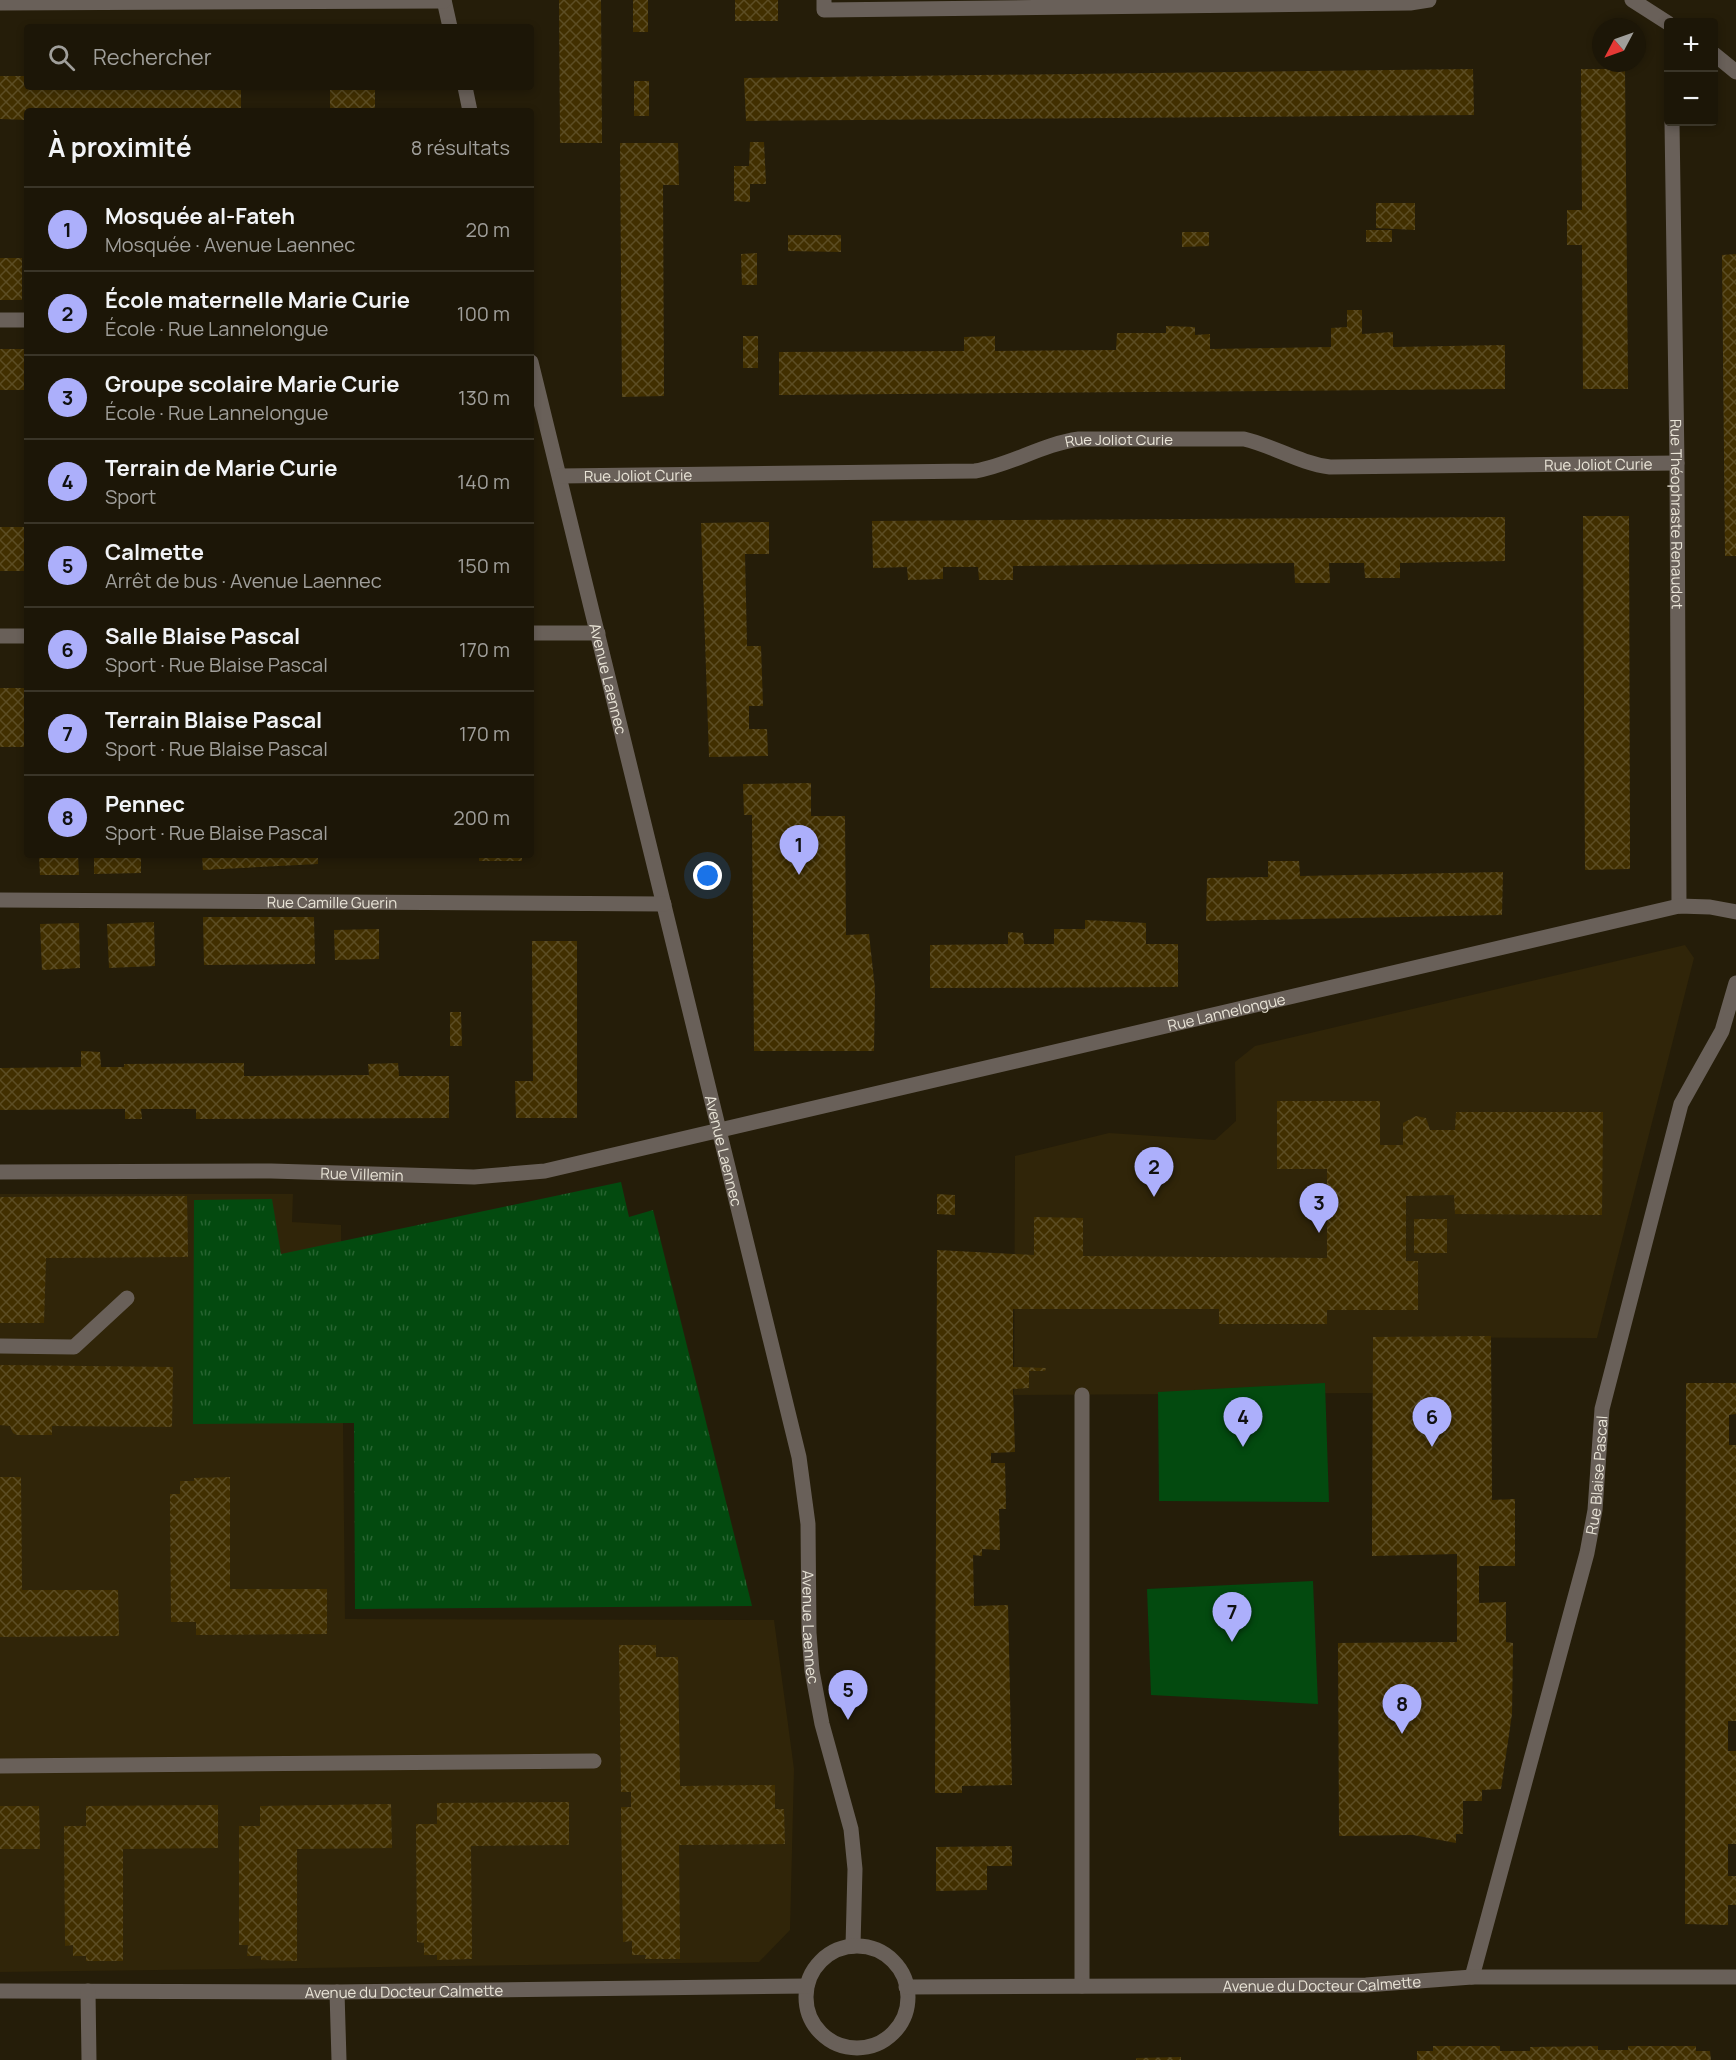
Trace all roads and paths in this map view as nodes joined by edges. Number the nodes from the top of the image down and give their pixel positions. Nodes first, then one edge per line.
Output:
1 (824, 0) edge
2 (1429, 0) edge
3 (1632, 0) edge
4 (444, 1) edge
5 (0, 3) edge
6 (1664, 20) edge
7 (449, 24) edge
8 (1718, 58) edge
9 (1736, 72) edge
10 (466, 90) edge
11 (469, 108) edge
12 (1672, 126) edge
13 (0, 320) edge
14 (24, 320) edge
15 (534, 374) edge
16 (1677, 463) junction
17 (560, 476) junction
18 (534, 633) edge
19 (598, 633) junction
20 (0, 636) edge
21 (24, 636) edge
22 (0, 900) edge
23 (664, 904) junction
24 (1679, 906) junction
25 (1736, 912) edge
26 (1736, 983) edge
27 (719, 1132) junction
28 (0, 1172) edge
29 (127, 1298) dead end
30 (0, 1346) edge
31 (1082, 1395) dead end
32 (594, 1761) dead end
33 (0, 1766) edge
34 (853, 1946) junction
35 (1472, 1977) junction
36 (1736, 1977) edge
37 (807, 1986) junction
38 (1082, 1986) junction
39 (906, 1987) junction
40 (0, 1991) edge
41 (88, 1991) junction
42 (337, 1992) junction
43 (844, 2053) edge
44 (90, 2060) edge
45 (339, 2060) edge

1 - 2 street
3 - 6 street
4 - 5 street
4 - 7 street
8 - 9 street
10 - 11 street
12 - 16 street, Rue Théophraste Renaudot
13 - 14 street
15 - 17 street, Avenue Laennec
16 - 17 street, Rue Joliot Curie
16 - 24 street, Rue Théophraste Renaudot
17 - 19 street, Avenue Laennec
18 - 19 street
19 - 23 street, Avenue Laennec
20 - 21 street
22 - 23 street, Rue Camille Guerin
23 - 27 street, Avenue Laennec
24 - 25 street, Rue Lannelongue
24 - 27 street, Rue Lannelongue
26 - 35 street, Rue Blaise Pascal
27 - 28 street, Rue Villemin
27 - 34 street, Avenue Laennec
29 - 30 street
31 - 38 street
32 - 33 street
34 - 37 street
34 - 39 street
35 - 36 street, Avenue du Docteur Calmette
35 - 38 street, Avenue du Docteur Calmette
37 - 42 street, Avenue du Docteur Calmette
37 - 43 street
38 - 39 street, Avenue du Docteur Calmette
39 - 43 street
40 - 41 street, Avenue du Docteur Calmette
41 - 42 street, Avenue du Docteur Calmette
41 - 44 street
42 - 45 street

